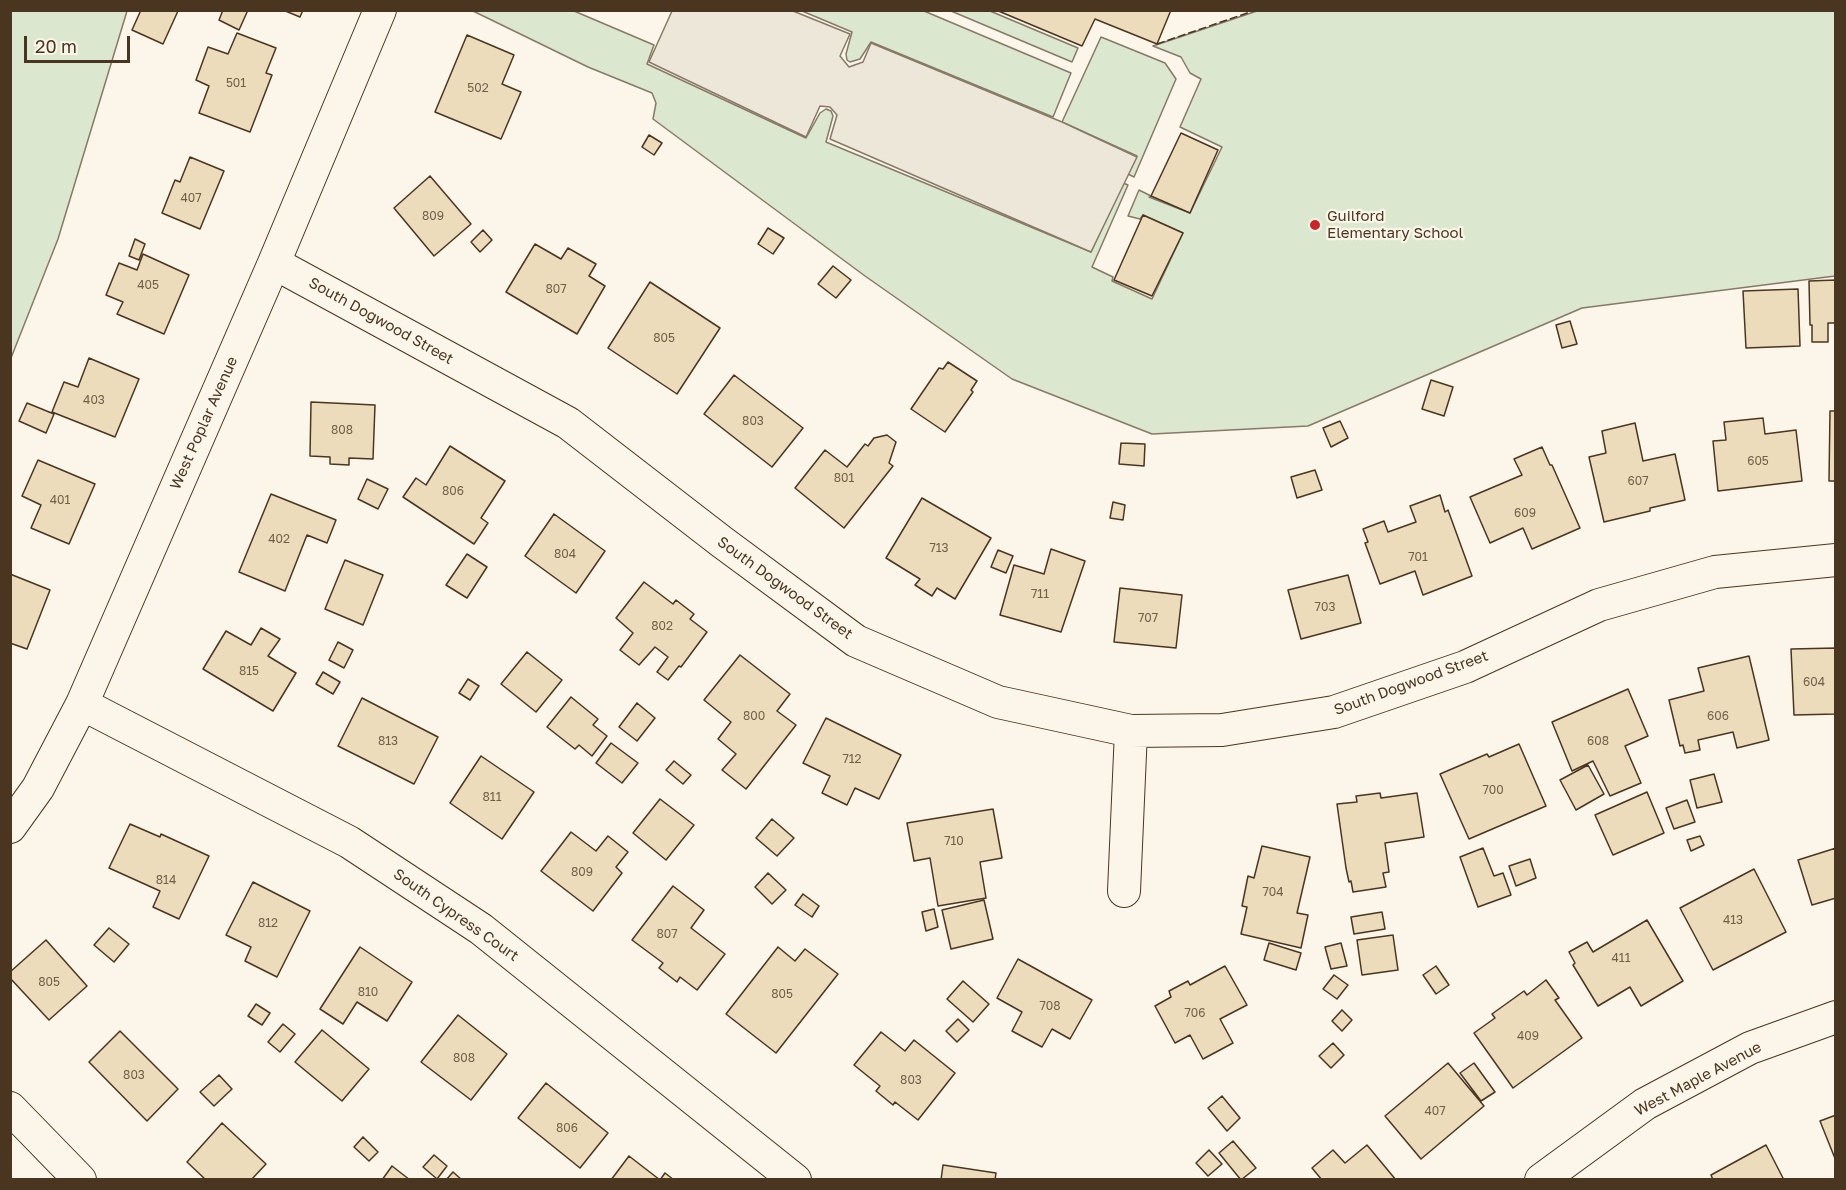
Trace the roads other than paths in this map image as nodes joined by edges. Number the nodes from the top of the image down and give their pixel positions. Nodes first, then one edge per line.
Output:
1 (380, 10) edge
2 (274, 262) junction
3 (1836, 560) edge
4 (82, 704) junction
5 (1131, 732) junction
6 (10, 827) edge
7 (1124, 891) dead end
8 (1836, 1017) edge
9 (10, 1108) edge
10 (80, 1179) edge
11 (795, 1179) edge
12 (1541, 1179) edge

1 - 2 street, West Poplar Avenue
2 - 4 street, West Poplar Avenue
2 - 5 street, South Dogwood Street
3 - 5 street, South Dogwood Street
4 - 6 street, West Poplar Avenue
4 - 11 street, South Cypress Court
5 - 7 street
8 - 12 street, West Maple Avenue
9 - 10 street

